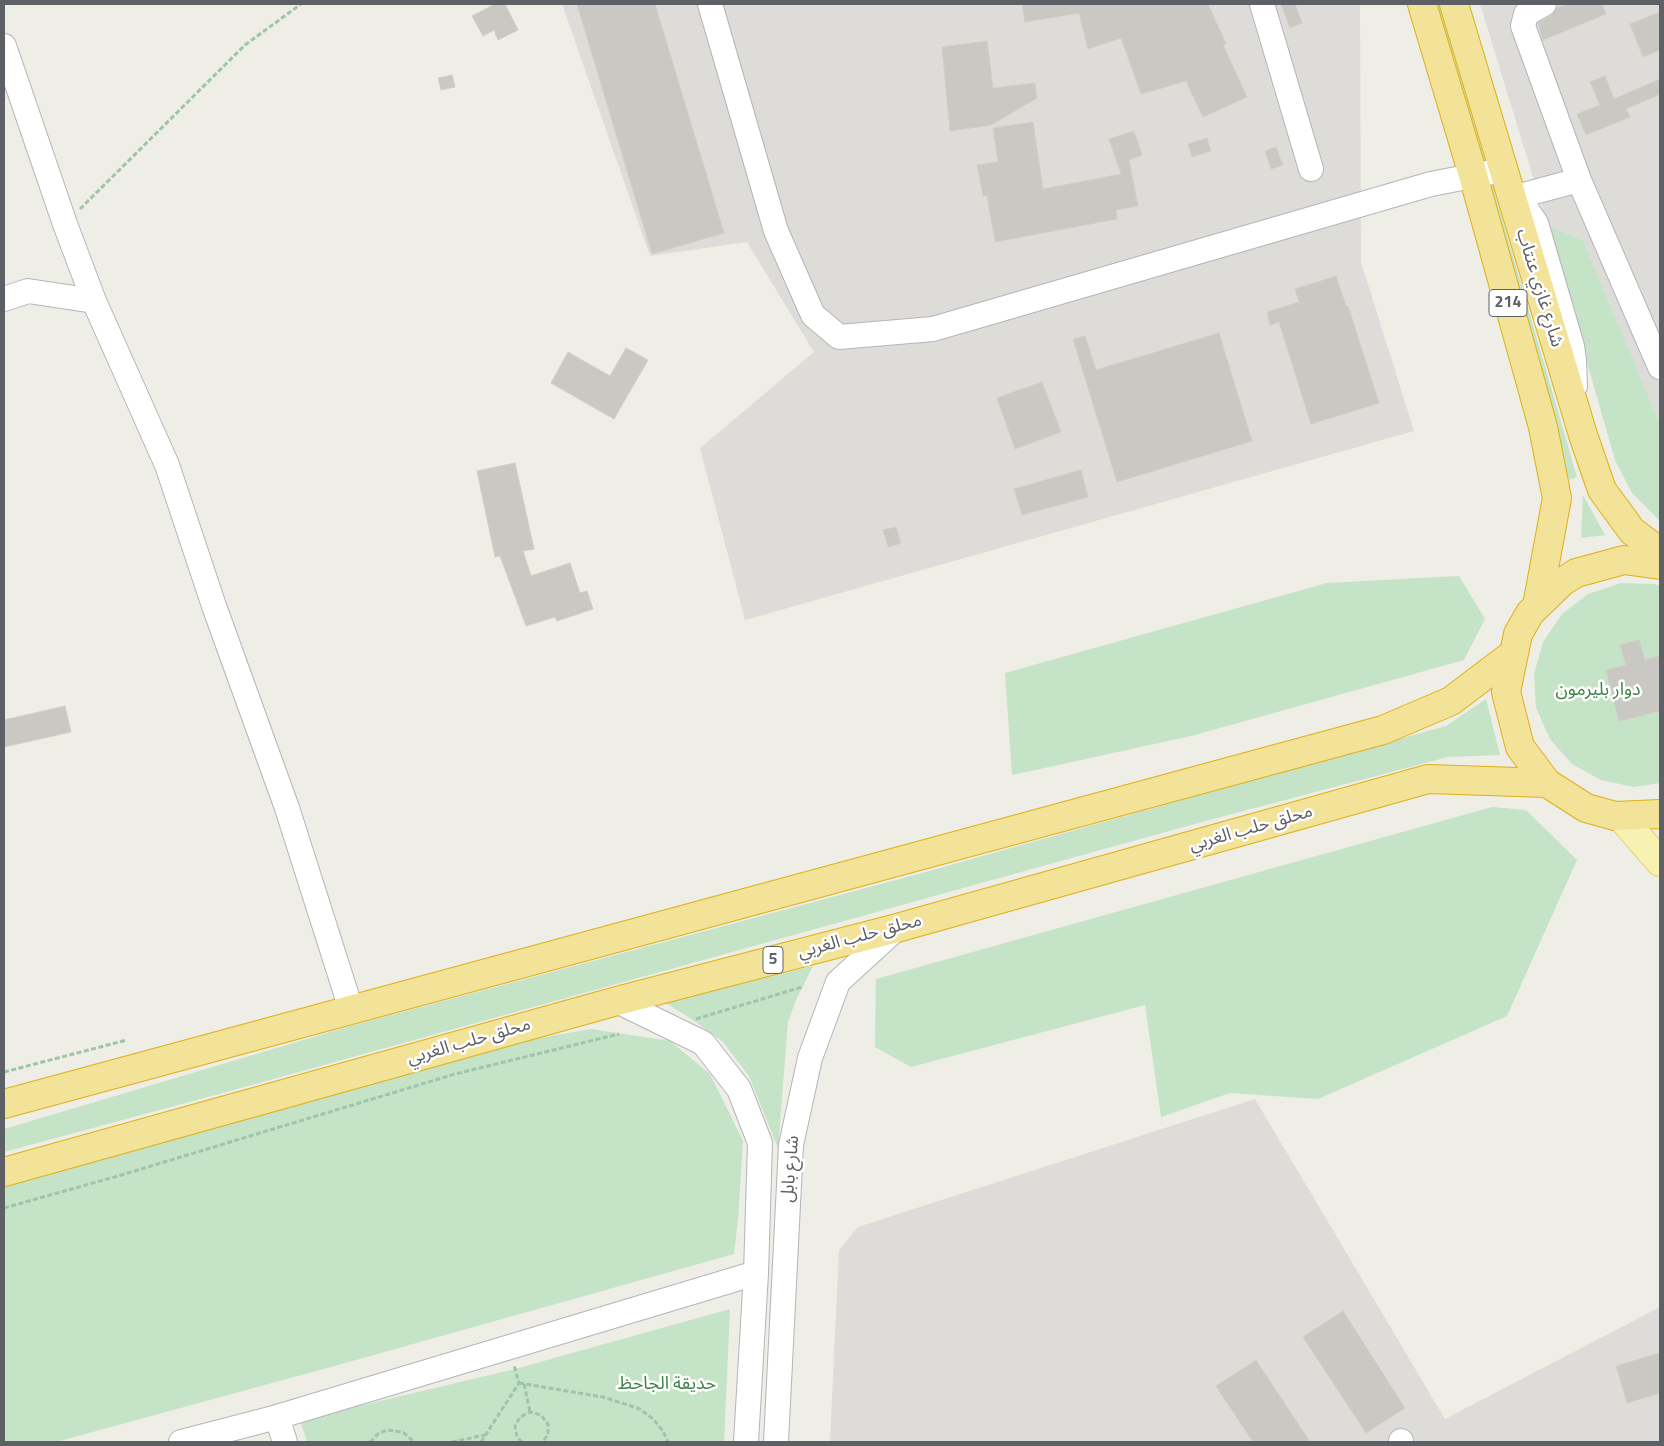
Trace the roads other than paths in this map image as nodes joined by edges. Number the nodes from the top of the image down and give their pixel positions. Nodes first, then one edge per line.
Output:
1 (710, 4) edge
2 (1262, 4) edge
3 (1410, 4) edge
4 (1422, 4) edge
5 (1454, 4) edge
6 (1544, 4) edge
7 (4, 46) edge
8 (1471, 166) junction
9 (1312, 169) dead end
10 (1503, 170) junction
11 (1579, 180) junction
12 (1512, 198) junction
13 (4, 299) edge
14 (94, 301) junction
15 (1660, 367) edge
16 (1660, 552) edge
17 (1660, 566) edge
18 (1537, 606) junction
19 (1513, 654) junction
20 (1547, 783) junction
21 (1660, 814) edge
22 (1620, 816) junction
23 (1660, 862) edge
24 (897, 928) junction
25 (616, 1001) junction
26 (351, 1010) junction
27 (4, 1104) edge
28 (760, 1161) junction
29 (790, 1163) junction
30 (4, 1172) edge
31 (756, 1273) junction
32 (278, 1417) junction
33 (181, 1442) edge
34 (285, 1442) edge
35 (746, 1442) edge
36 (776, 1442) edge

1 - 8 street
2 - 9 street
3 - 8 street
4 - 8 highway, 214
5 - 10 highway, شارع غازي عنتاب / 214
6 - 11 street
7 - 14 street
8 - 10 street
8 - 18 highway, 214
10 - 12 highway, شارع غازي عنتاب / 214
11 - 12 street
11 - 15 street
12 - 16 highway, شارع غازي عنتاب / 214
13 - 14 street
14 - 26 street
17 - 18 highway
18 - 19 highway
19 - 20 highway
19 - 26 highway
20 - 22 highway
20 - 24 highway, محلق حلب الغربي / 5
21 - 22 highway
22 - 23 main road
24 - 25 highway, محلق حلب الغربي / 5
24 - 29 street, شارع بابل
25 - 28 street
25 - 30 highway, محلق حلب الغربي / 5
26 - 27 highway
28 - 29 street
28 - 31 street
29 - 36 street, شارع بابل
31 - 32 street
31 - 35 street
32 - 33 street
32 - 34 street

